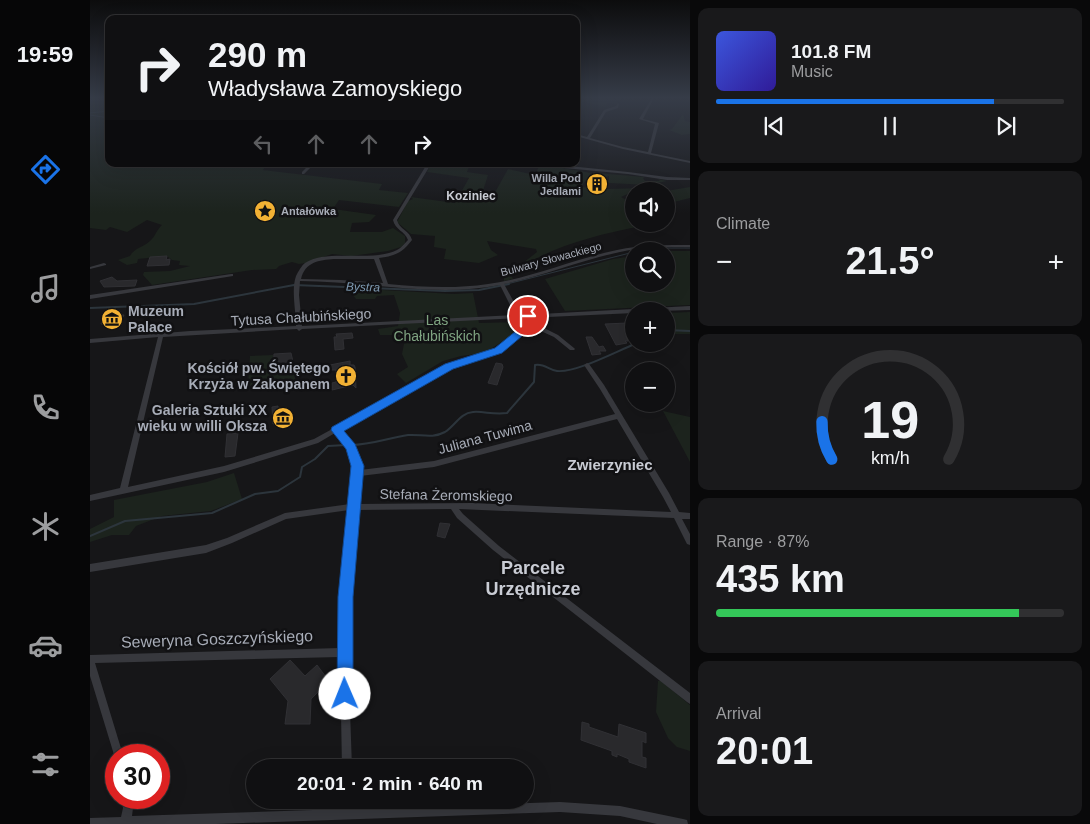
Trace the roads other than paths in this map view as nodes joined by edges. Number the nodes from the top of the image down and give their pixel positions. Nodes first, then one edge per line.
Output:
1 (582, 136) edge
2 (653, 136) edge
3 (588, 138) joint
4 (648, 154) junction
5 (690, 162) edge
6 (309, 167) edge
7 (427, 167) edge
8 (567, 167) edge
9 (303, 174) dead end
10 (690, 179) edge
11 (690, 246) edge
12 (376, 257) junction
13 (104, 264) dead end
14 (90, 268) edge
15 (231, 275) dead end
16 (298, 283) junction
17 (386, 284) junction
18 (503, 286) junction
19 (90, 297) edge
20 (690, 308) edge
21 (675, 309) edge
22 (625, 312) edge
23 (528, 316) junction
24 (548, 316) junction
25 (518, 317) junction
26 (529, 326) junction
27 (299, 329) junction
28 (161, 335) junction
29 (90, 341) edge
30 (572, 349) dead end
31 (587, 365) dead end
32 (618, 416) junction
33 (336, 430) junction
34 (357, 473) junction
35 (123, 491) junction
36 (90, 498) edge
37 (454, 506) junction
38 (354, 507) junction
39 (676, 515) junction
40 (690, 516) edge
41 (690, 542) edge
42 (90, 568) edge
43 (344, 652) junction
44 (90, 660) edge
45 (690, 699) edge
46 (115, 744) edge
47 (348, 759) edge
48 (128, 809) edge
49 (348, 809) edge
50 (348, 813) junction
51 (126, 821) junction
52 (90, 823) edge
53 (683, 824) edge

1 - 3 street
2 - 4 street
3 - 4 street
4 - 5 street
6 - 9 street
7 - 12 street
8 - 10 street
11 - 18 street, Bulwary Słowackiego
12 - 16 street
12 - 17 street
13 - 14 street
15 - 19 street
16 - 17 street, Bulwary Słowackiego
16 - 27 street
17 - 18 street, Bulwary Słowackiego
18 - 25 street
20 - 21 street
22 - 24 street, Tytusa Chałubińskiego
23 - 24 street, Tytusa Chałubińskiego
23 - 25 street, Tytusa Chałubińskiego
23 - 26 street
24 - 26 street
25 - 27 street, Tytusa Chałubińskiego
26 - 30 street
26 - 33 street
27 - 28 street, Tytusa Chałubińskiego
28 - 29 street, Tytusa Chałubińskiego
28 - 35 street
31 - 32 street
32 - 34 street, Juliana Tuwima
32 - 39 street
33 - 34 street
33 - 35 street
34 - 38 street
35 - 36 street
37 - 38 street, Stefana Żeromskiego
37 - 39 street, Stefana Żeromskiego
37 - 45 street
38 - 42 street, Stefana Żeromskiego
38 - 43 street
39 - 40 street, Stefana Żeromskiego
39 - 41 street
43 - 44 street, Seweryna Goszczyńskiego
43 - 47 street
44 - 46 street, Seweryna Goszczyńskiego
48 - 51 street
49 - 50 street
50 - 51 street
50 - 53 street
51 - 52 street

